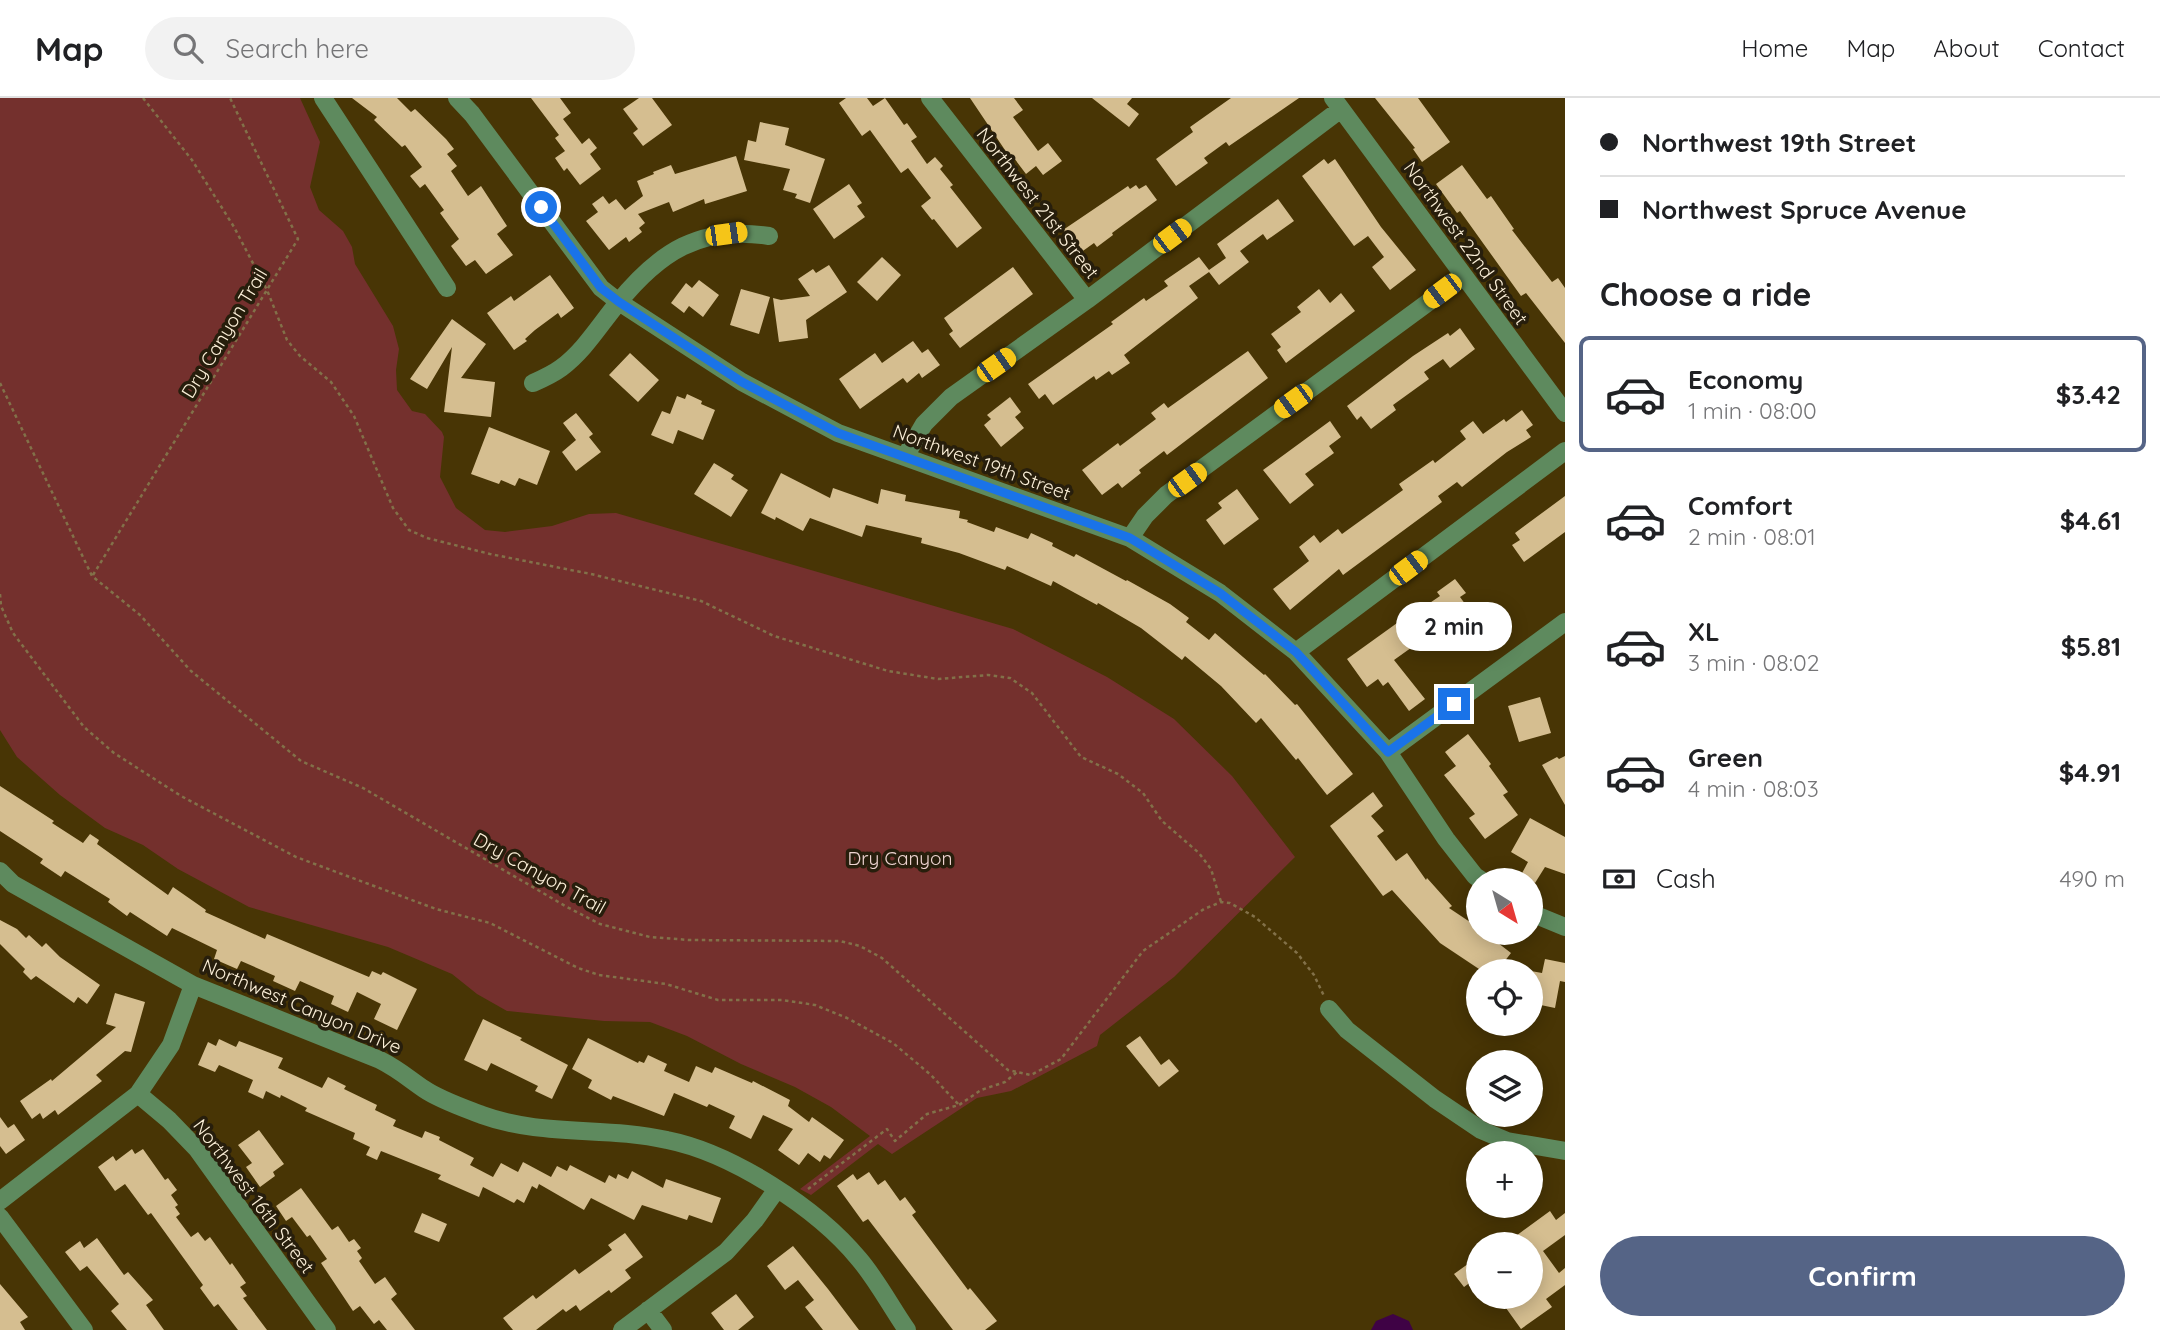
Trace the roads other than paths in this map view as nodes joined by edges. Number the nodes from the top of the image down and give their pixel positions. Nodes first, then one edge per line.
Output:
1 (323, 98) edge
2 (457, 98) edge
3 (930, 98) edge
4 (1337, 103) edge
5 (769, 236) dead end
6 (1464, 276) junction
7 (447, 288) dead end
8 (1087, 300) junction
9 (619, 302) junction
10 (533, 383) dead end
11 (1565, 413) edge
12 (1565, 451) edge
13 (906, 455) junction
14 (1130, 538) junction
15 (1565, 622) edge
16 (1296, 652) junction
17 (1388, 752) junction
18 (1469, 868) edge
19 (0, 871) edge
20 (1544, 918) edge
21 (1565, 927) edge
22 (193, 985) junction
23 (1329, 1009) road end
24 (138, 1094) junction
25 (1565, 1151) edge
26 (777, 1189) junction
27 (0, 1200) edge
28 (0, 1217) edge
29 (649, 1310) junction
30 (84, 1330) edge
31 (327, 1330) edge
32 (622, 1330) edge
33 (663, 1330) edge
34 (907, 1330) edge

1 - 7 street
2 - 9 street, Northwest 19th Street
3 - 8 street, Northwest 21st Street
4 - 6 street, Northwest 22nd Street
4 - 8 street
5 - 9 street
6 - 11 street, Northwest 22nd Street
6 - 14 street
8 - 13 street
9 - 10 street
9 - 13 street, Northwest 19th Street
12 - 16 street
13 - 14 street, Northwest 19th Street
14 - 16 street, Northwest 19th Street
15 - 17 street
16 - 17 street, Northwest 19th Street
17 - 18 street, Northwest 19th Street
19 - 22 street, Northwest Canyon Drive
20 - 21 street
22 - 24 street
22 - 26 street, Northwest Canyon Drive
23 - 25 street
24 - 27 street
24 - 31 street, Northwest 16th Street
26 - 29 street
26 - 34 street, Northwest Canyon Drive
28 - 30 street
29 - 32 street
29 - 33 street

